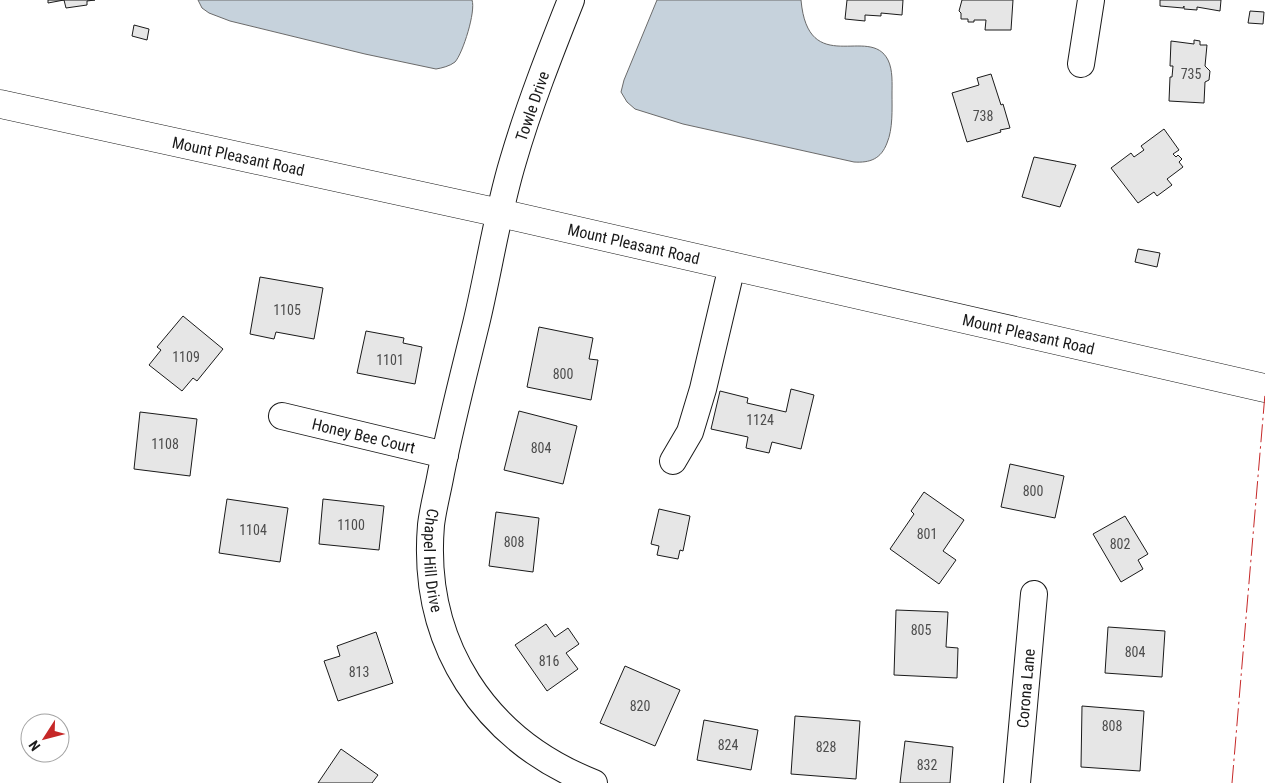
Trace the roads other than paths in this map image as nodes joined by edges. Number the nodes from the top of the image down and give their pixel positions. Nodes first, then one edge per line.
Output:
1 (571, 0) edge
2 (1091, 0) edge
3 (1081, 64) dead end
4 (0, 104) edge
5 (500, 214) junction
6 (732, 266) junction
7 (1265, 388) edge
8 (282, 416) dead end
9 (445, 455) junction
10 (673, 460) dead end
11 (1034, 594) dead end
12 (594, 783) edge
13 (1018, 783) edge

1 - 5 street, Towle Drive
2 - 3 street
4 - 5 highway, Mount Pleasant Road
5 - 6 highway, Mount Pleasant Road
5 - 9 street, Chapel Hill Drive
6 - 7 highway, Mount Pleasant Road
6 - 10 street
8 - 9 street, Honey Bee Court
9 - 12 street, Chapel Hill Drive
11 - 13 street, Corona Lane

